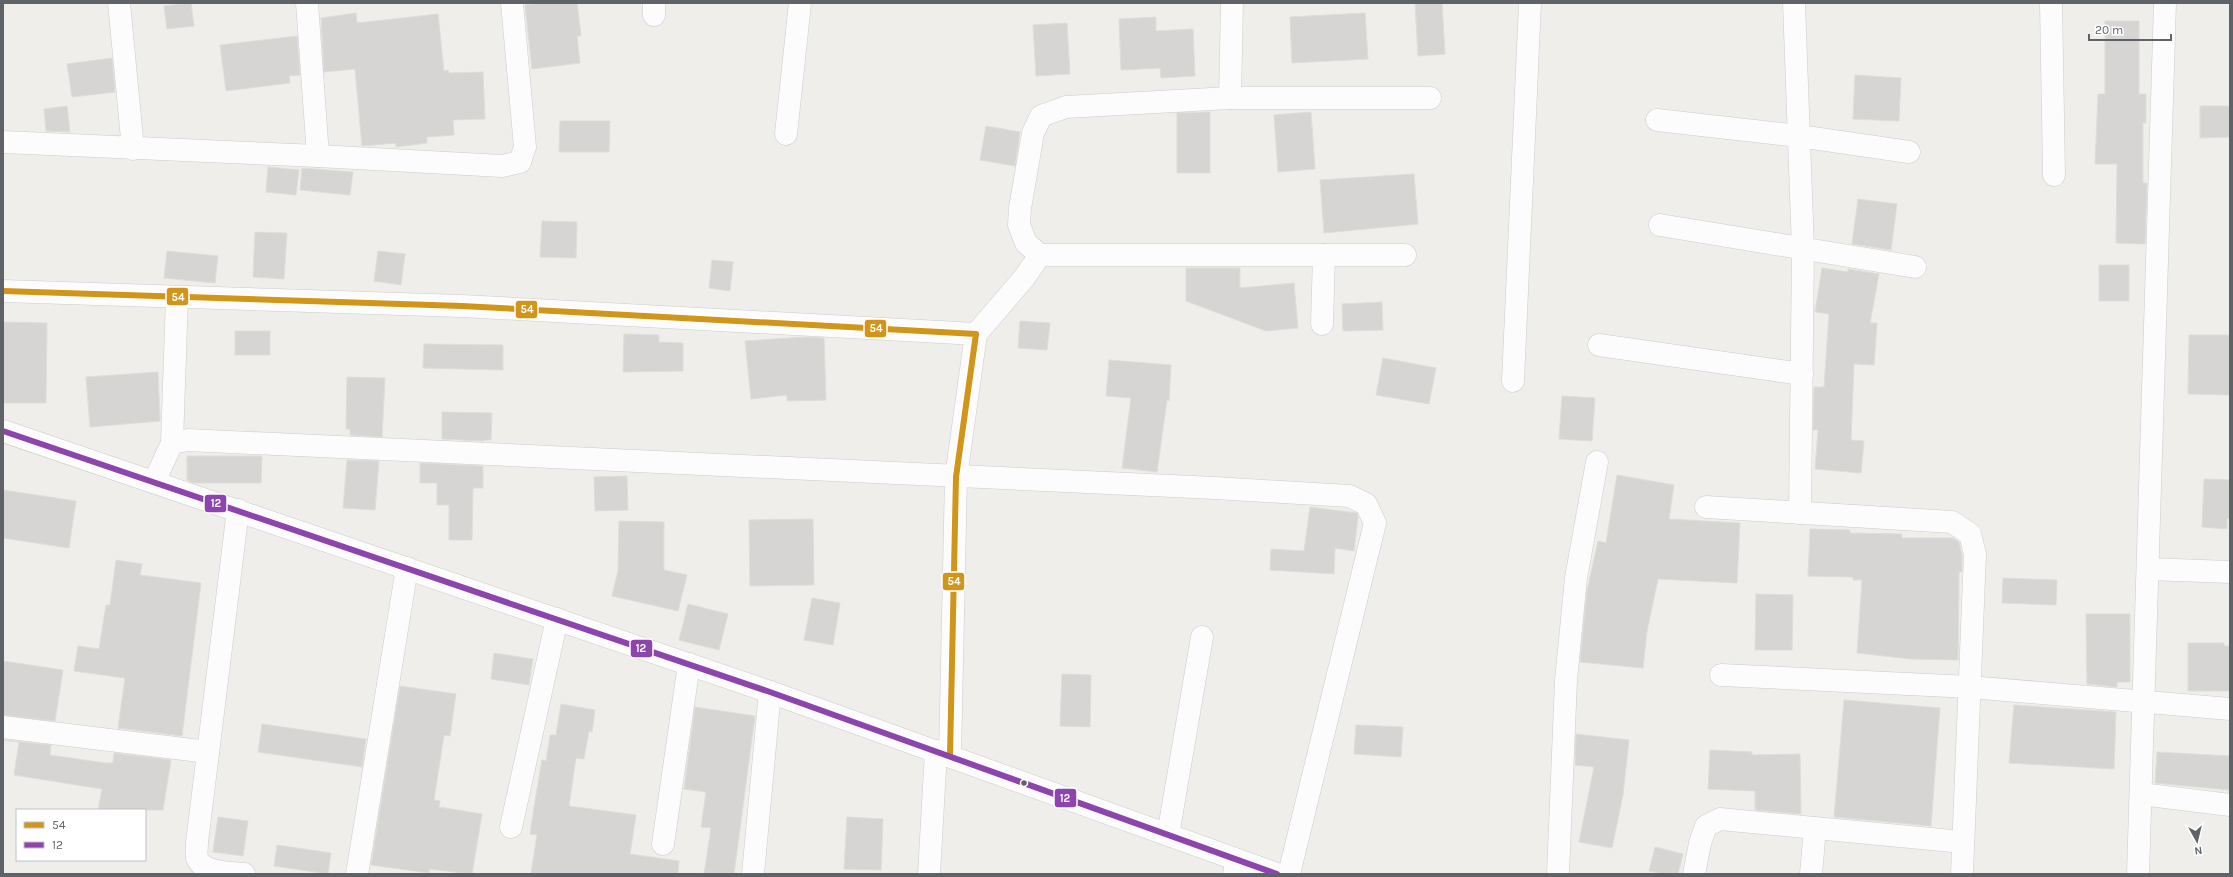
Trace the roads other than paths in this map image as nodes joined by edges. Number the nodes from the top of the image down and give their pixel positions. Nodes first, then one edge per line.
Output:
1 (119, 3) edge
2 (307, 3) edge
3 (512, 3) edge
4 (800, 3) edge
5 (1232, 3) edge
6 (1530, 3) edge
7 (1794, 3) edge
8 (2051, 3) edge
9 (2164, 3) edge
10 (1230, 98) junction
11 (1430, 98) dead end
12 (1657, 120) dead end
13 (786, 134) dead end
14 (1799, 136) junction
15 (3, 142) edge
16 (133, 149) junction
17 (1909, 152) dead end
18 (318, 156) junction
19 (2054, 175) dead end
20 (1660, 225) dead end
21 (1803, 249) junction
22 (1040, 255) junction
23 (1324, 255) junction
24 (1405, 255) dead end
25 (1915, 267) dead end
26 (3, 291) edge
27 (178, 297) junction
28 (1322, 324) dead end
29 (976, 334) junction
30 (1599, 345) dead end
31 (1802, 374) junction
32 (1513, 381) dead end
33 (3, 431) edge
34 (172, 443) junction
35 (1597, 462) dead end
36 (956, 476) junction
37 (154, 482) junction
38 (1706, 507) dead end
39 (238, 510) junction
40 (1800, 513) junction
41 (407, 568) junction
42 (2148, 569) junction
43 (2230, 572) edge
44 (557, 619) junction
45 (1202, 637) dead end
46 (689, 664) junction
47 (1721, 675) dead end
48 (1970, 687) junction
49 (770, 692) junction
50 (2143, 702) junction
51 (2230, 709) edge
52 (3, 727) edge
53 (208, 752) junction
54 (943, 754) junction
55 (2141, 794) junction
56 (2230, 805) edge
57 (511, 827) dead end
58 (1815, 828) junction
59 (1168, 835) junction
60 (1963, 842) junction
61 (663, 844) dead end
62 (1235, 867) edge
63 (244, 874) edge
64 (357, 874) edge
65 (753, 874) edge
66 (929, 874) edge
67 (1277, 874) edge
68 (1289, 874) edge
69 (1558, 874) edge
70 (1694, 874) edge
71 (1811, 874) edge
72 (1962, 874) edge
73 (2138, 874) edge

1 - 16 street
2 - 18 street
3 - 18 street
4 - 13 street
5 - 10 street
6 - 32 street
7 - 14 street
8 - 19 street
9 - 42 street
10 - 11 street
10 - 22 street
12 - 14 street
14 - 17 street
14 - 21 street
15 - 16 street
16 - 18 street
20 - 21 street
21 - 25 street
21 - 31 street
22 - 23 street
22 - 29 street
23 - 24 street
23 - 28 street
26 - 27 street
27 - 29 street
27 - 34 street
29 - 36 street
30 - 31 street
31 - 40 street
33 - 37 street
34 - 36 street
34 - 37 street
35 - 69 street
36 - 54 street
36 - 68 street
37 - 39 street
38 - 40 street
39 - 41 street
39 - 53 street
40 - 48 street
41 - 44 street
41 - 64 street
42 - 43 street
42 - 50 street
44 - 46 street
44 - 57 street
45 - 59 street
46 - 49 street
46 - 61 street
47 - 48 street
48 - 50 street
48 - 60 street
49 - 54 street
49 - 65 street
50 - 51 street
50 - 55 street
52 - 53 street
53 - 63 street
54 - 59 street
54 - 66 street
55 - 56 street
55 - 73 street
58 - 60 street
58 - 70 street
58 - 71 street
59 - 62 street
60 - 72 street
62 - 67 street

